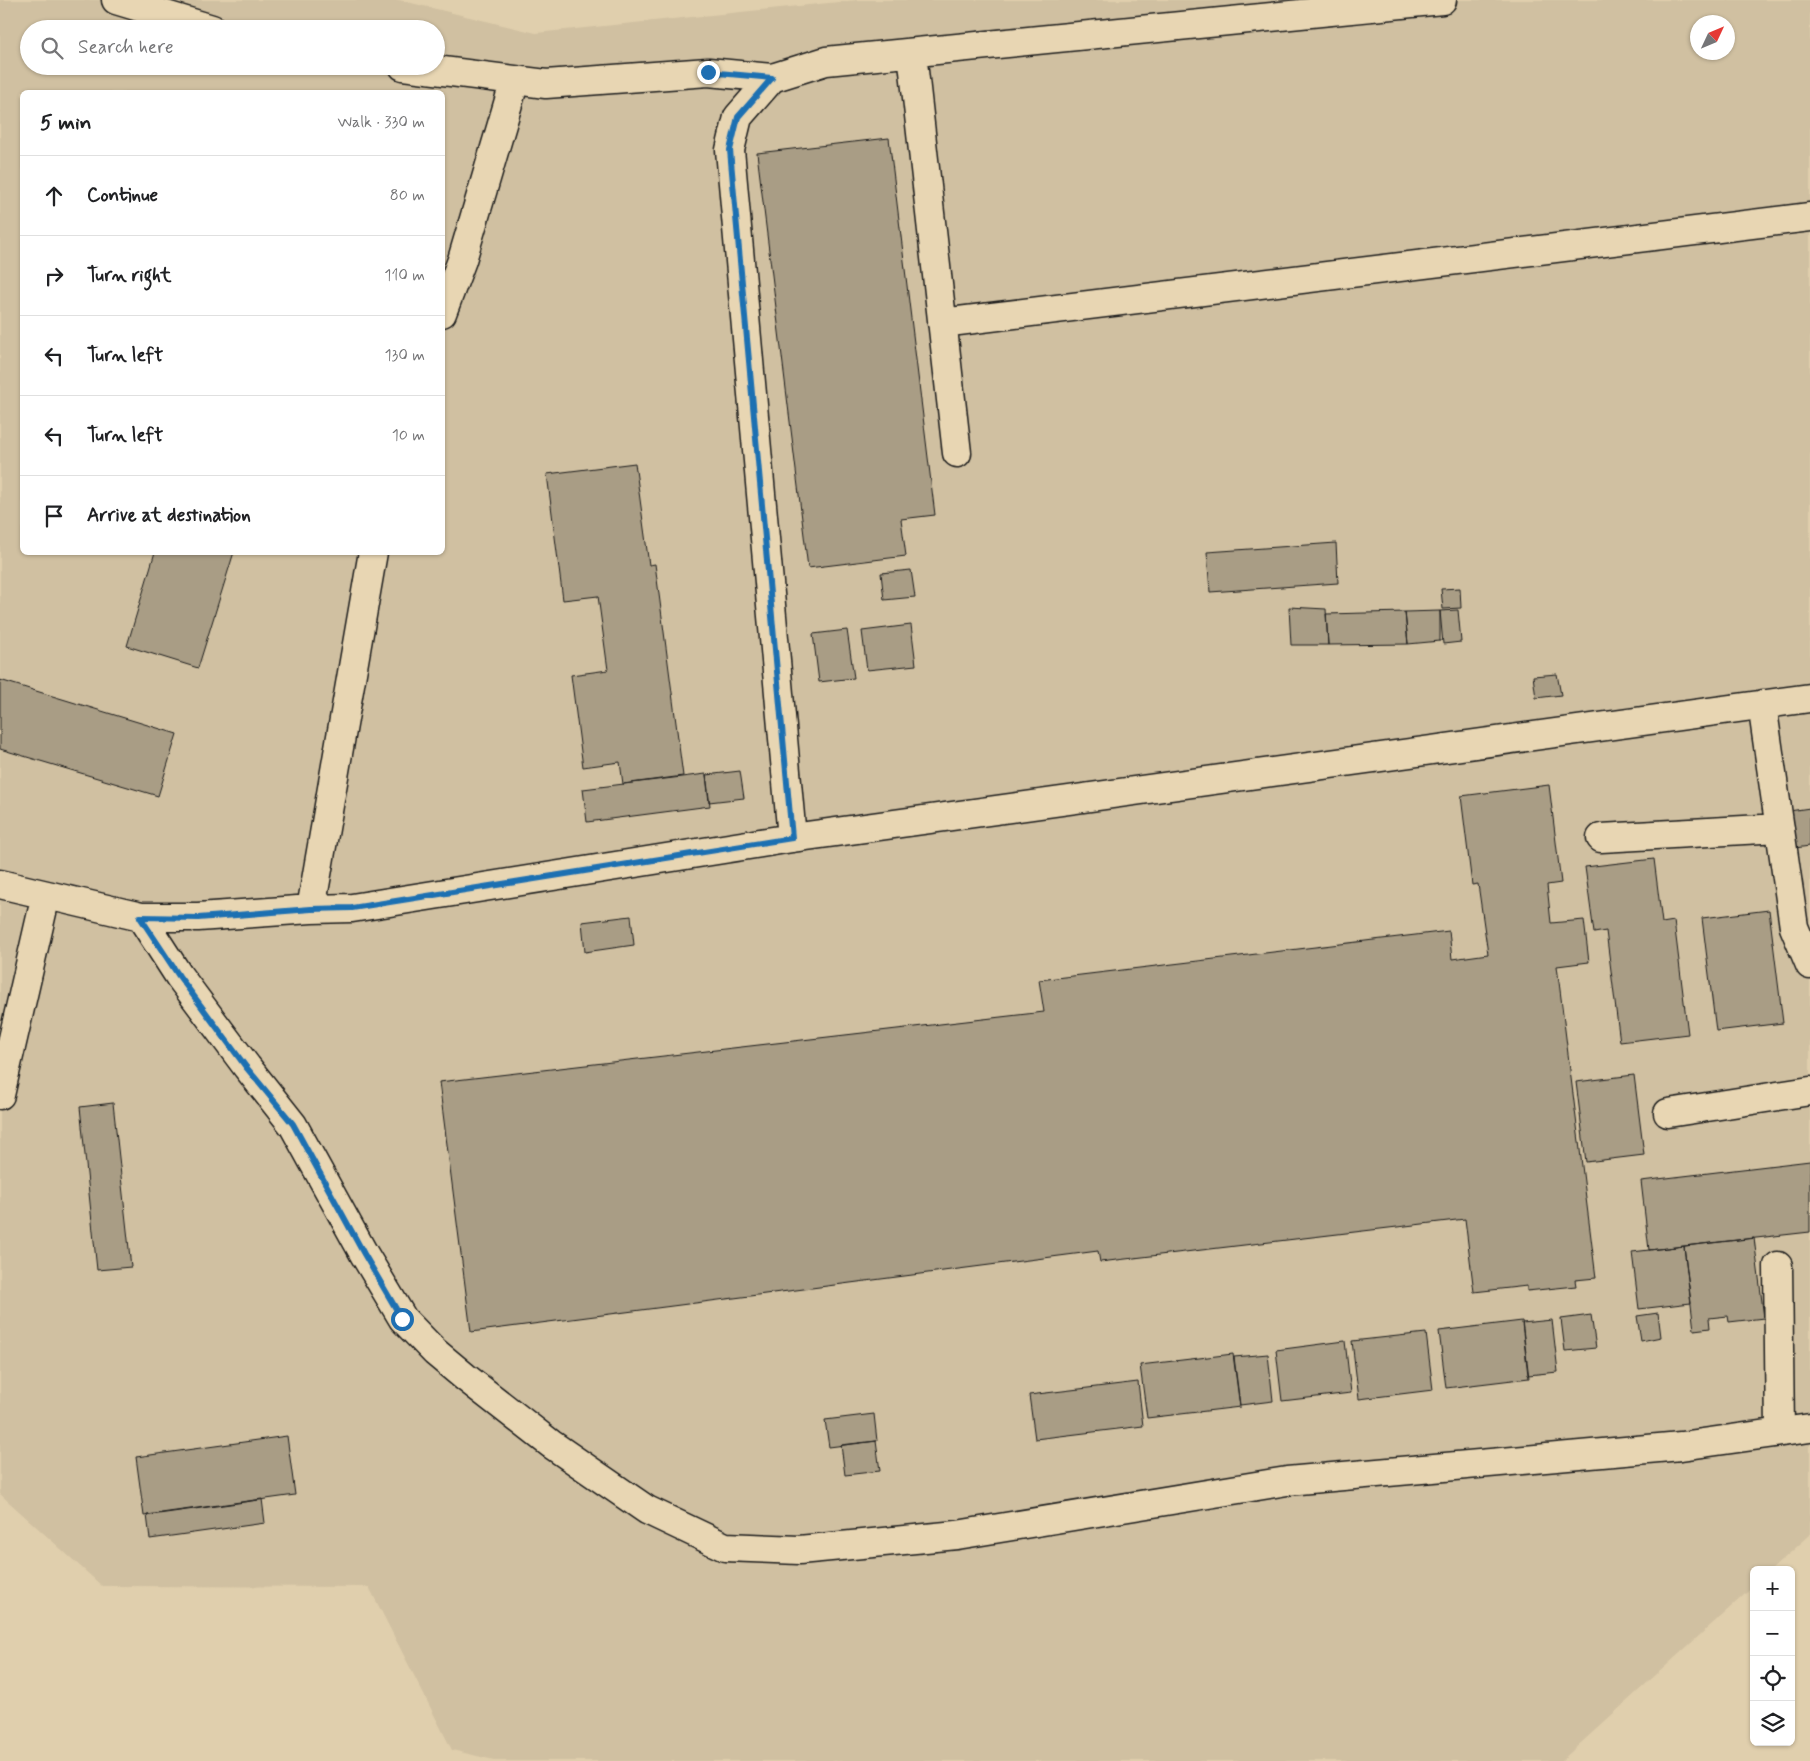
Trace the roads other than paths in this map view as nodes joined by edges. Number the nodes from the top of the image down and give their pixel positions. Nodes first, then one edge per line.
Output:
1 (116, 0) edge
2 (1442, 0) edge
3 (182, 20) edge
4 (912, 53) junction
5 (445, 71) edge
6 (772, 78) junction
7 (515, 80) junction
8 (1810, 217) edge
9 (445, 304) edge
10 (942, 323) junction
11 (956, 452) dead end
12 (372, 555) edge
13 (1810, 698) edge
14 (1762, 704) junction
15 (1780, 828) junction
16 (792, 838) junction
17 (1601, 838) dead end
18 (0, 884) edge
19 (46, 895) junction
20 (311, 909) junction
21 (140, 917) junction
22 (1810, 965) edge
23 (1810, 1091) edge
24 (0, 1095) edge
25 (1668, 1113) dead end
26 (1778, 1266) dead end
27 (1810, 1428) edge
28 (1780, 1432) junction

1 - 3 lane
2 - 4 lane
4 - 6 lane
4 - 10 lane
5 - 7 lane
6 - 7 lane
6 - 16 lane
7 - 9 lane
8 - 10 lane
10 - 11 lane
12 - 20 lane
13 - 14 lane
14 - 15 lane
14 - 16 lane
15 - 17 lane
15 - 22 lane
16 - 20 lane
18 - 19 lane
19 - 21 lane
19 - 24 lane
20 - 21 lane
21 - 28 lane
23 - 25 lane
26 - 28 lane
27 - 28 lane

